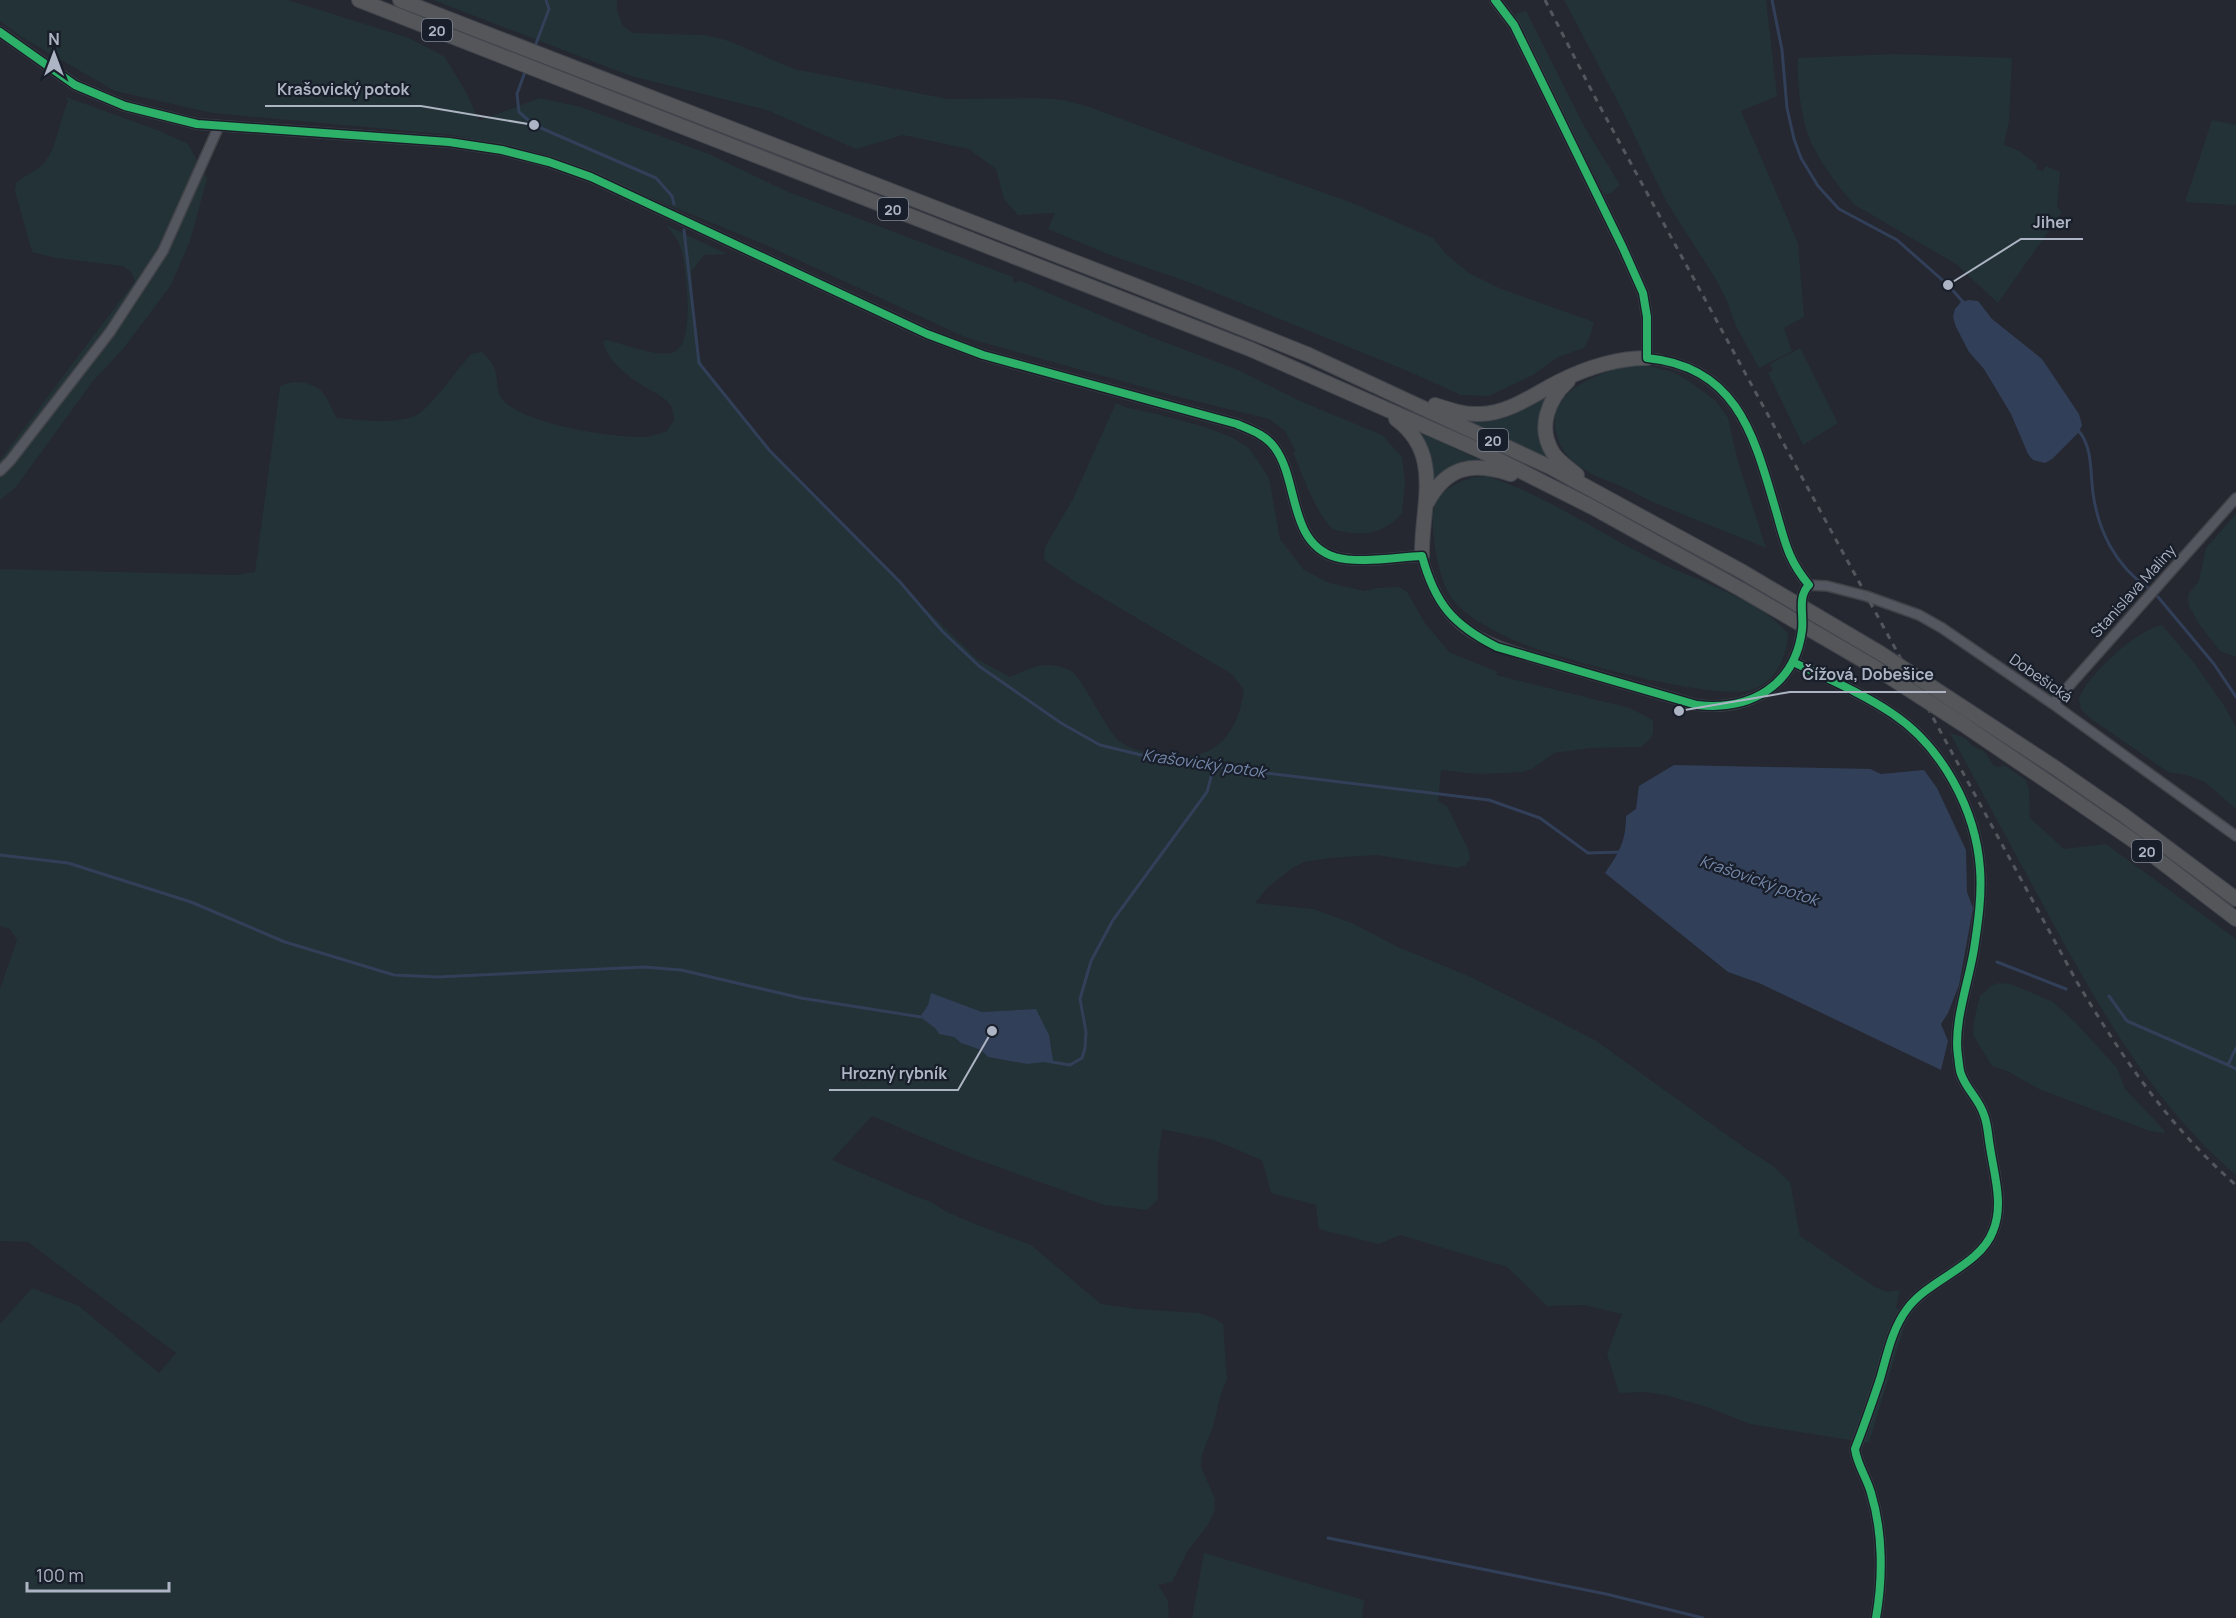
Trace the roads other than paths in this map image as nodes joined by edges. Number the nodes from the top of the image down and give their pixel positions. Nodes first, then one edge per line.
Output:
1 (359, 0) edge
2 (400, 0) edge
3 (1495, 0) edge
4 (0, 32) edge
5 (219, 126) junction
6 (1647, 358) junction
7 (1579, 373) junction
8 (1387, 391) junction
9 (1370, 400) junction
10 (0, 471) edge
11 (1549, 486) junction
12 (1597, 492) junction
13 (2236, 498) edge
14 (1426, 505) junction
15 (1422, 556) junction
16 (1809, 585) junction
17 (1793, 662) junction
18 (2053, 704) junction
19 (2236, 836) edge
20 (2236, 899) edge
21 (2236, 920) edge
22 (1876, 1618) edge

1 - 9 highway, 20
2 - 8 highway, 20
3 - 6 street
4 - 5 street
5 - 10 street
5 - 15 street
6 - 7 highway
6 - 16 street
7 - 8 highway
7 - 12 highway
8 - 12 highway, 20
9 - 11 highway, 20
9 - 14 highway
11 - 14 highway
11 - 21 highway, 20, bridge
12 - 20 highway, 20, bridge
13 - 18 street, Stanislava Maliny
14 - 15 highway
15 - 17 street
16 - 17 street
16 - 18 street, Dobešická
17 - 22 street
18 - 19 street, Dobešická

